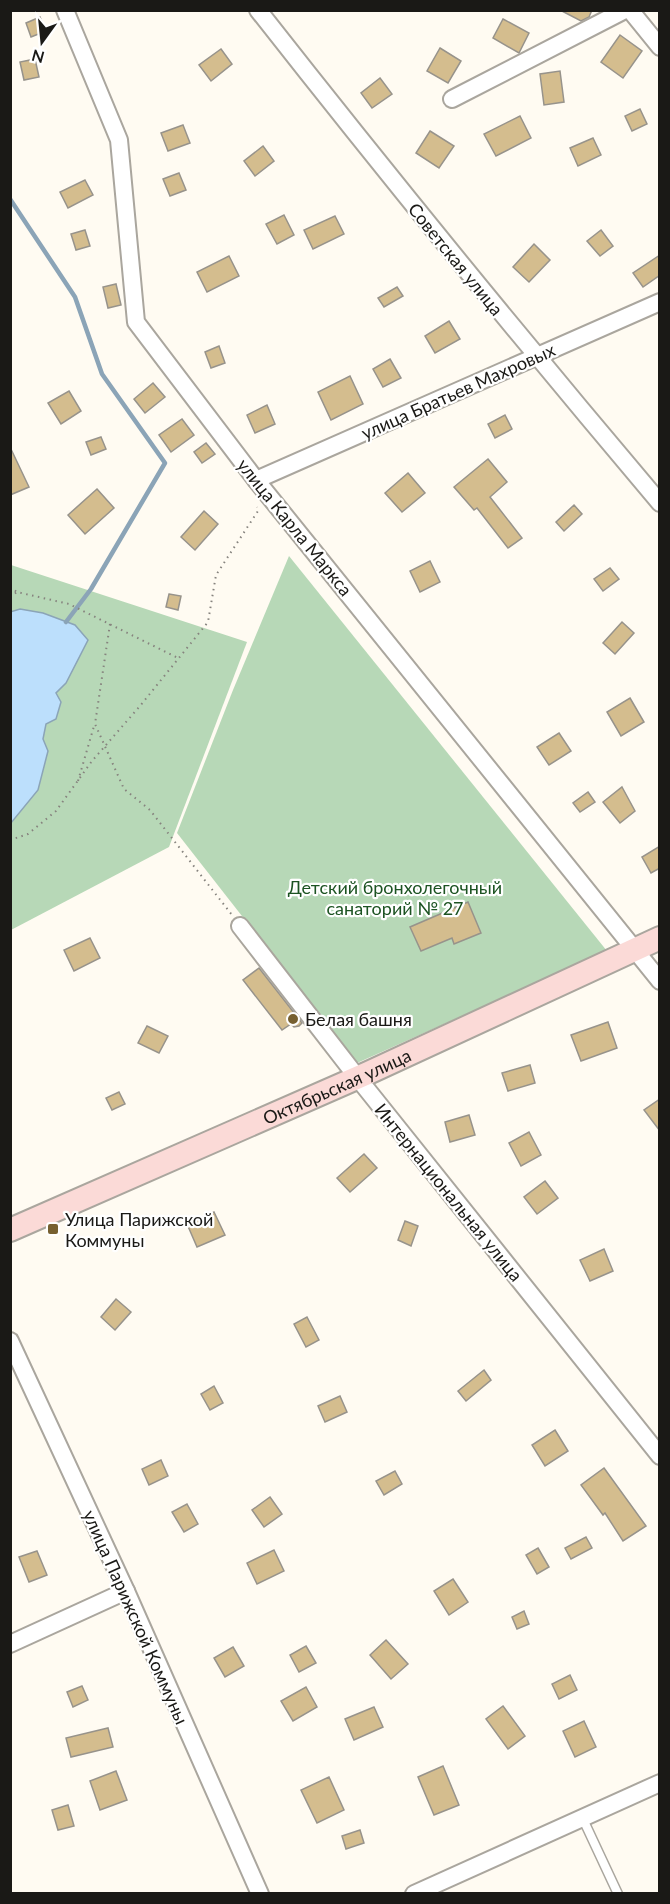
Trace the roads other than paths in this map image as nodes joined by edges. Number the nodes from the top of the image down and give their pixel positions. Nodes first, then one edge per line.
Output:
1 (65, 10) edge
2 (258, 10) edge
3 (625, 10) edge
4 (630, 10) edge
5 (660, 47) edge
6 (452, 99) dead end
7 (660, 302) edge
8 (536, 356) junction
9 (256, 480) junction
10 (660, 503) edge
11 (240, 926) road end
12 (660, 938) edge
13 (634, 949) junction
14 (660, 981) edge
15 (357, 1077) junction
16 (10, 1230) edge
17 (10, 1341) edge
18 (660, 1456) edge
19 (126, 1591) junction
20 (10, 1644) edge
21 (660, 1784) edge
22 (582, 1817) junction
23 (260, 1893) edge
24 (414, 1893) edge
25 (618, 1893) edge

1 - 9 street, улица Карла Маркса
2 - 8 street, Советская улица
3 - 6 street
4 - 5 street
7 - 8 street, улица Братьев Махровых
8 - 9 street, улица Братьев Махровых
8 - 10 street, Советская улица
9 - 13 street, улица Карла Маркса
11 - 15 street, Интернациональная улица
12 - 13 main road, Октябрьская улица
13 - 14 street, улица Карла Маркса
13 - 15 main road, Октябрьская улица
15 - 16 main road, Октябрьская улица
15 - 18 street, Интернациональная улица
17 - 19 street, улица Парижской Коммуны
19 - 20 street
19 - 23 street, улица Парижской Коммуны
21 - 22 street
22 - 24 street
22 - 25 lane

